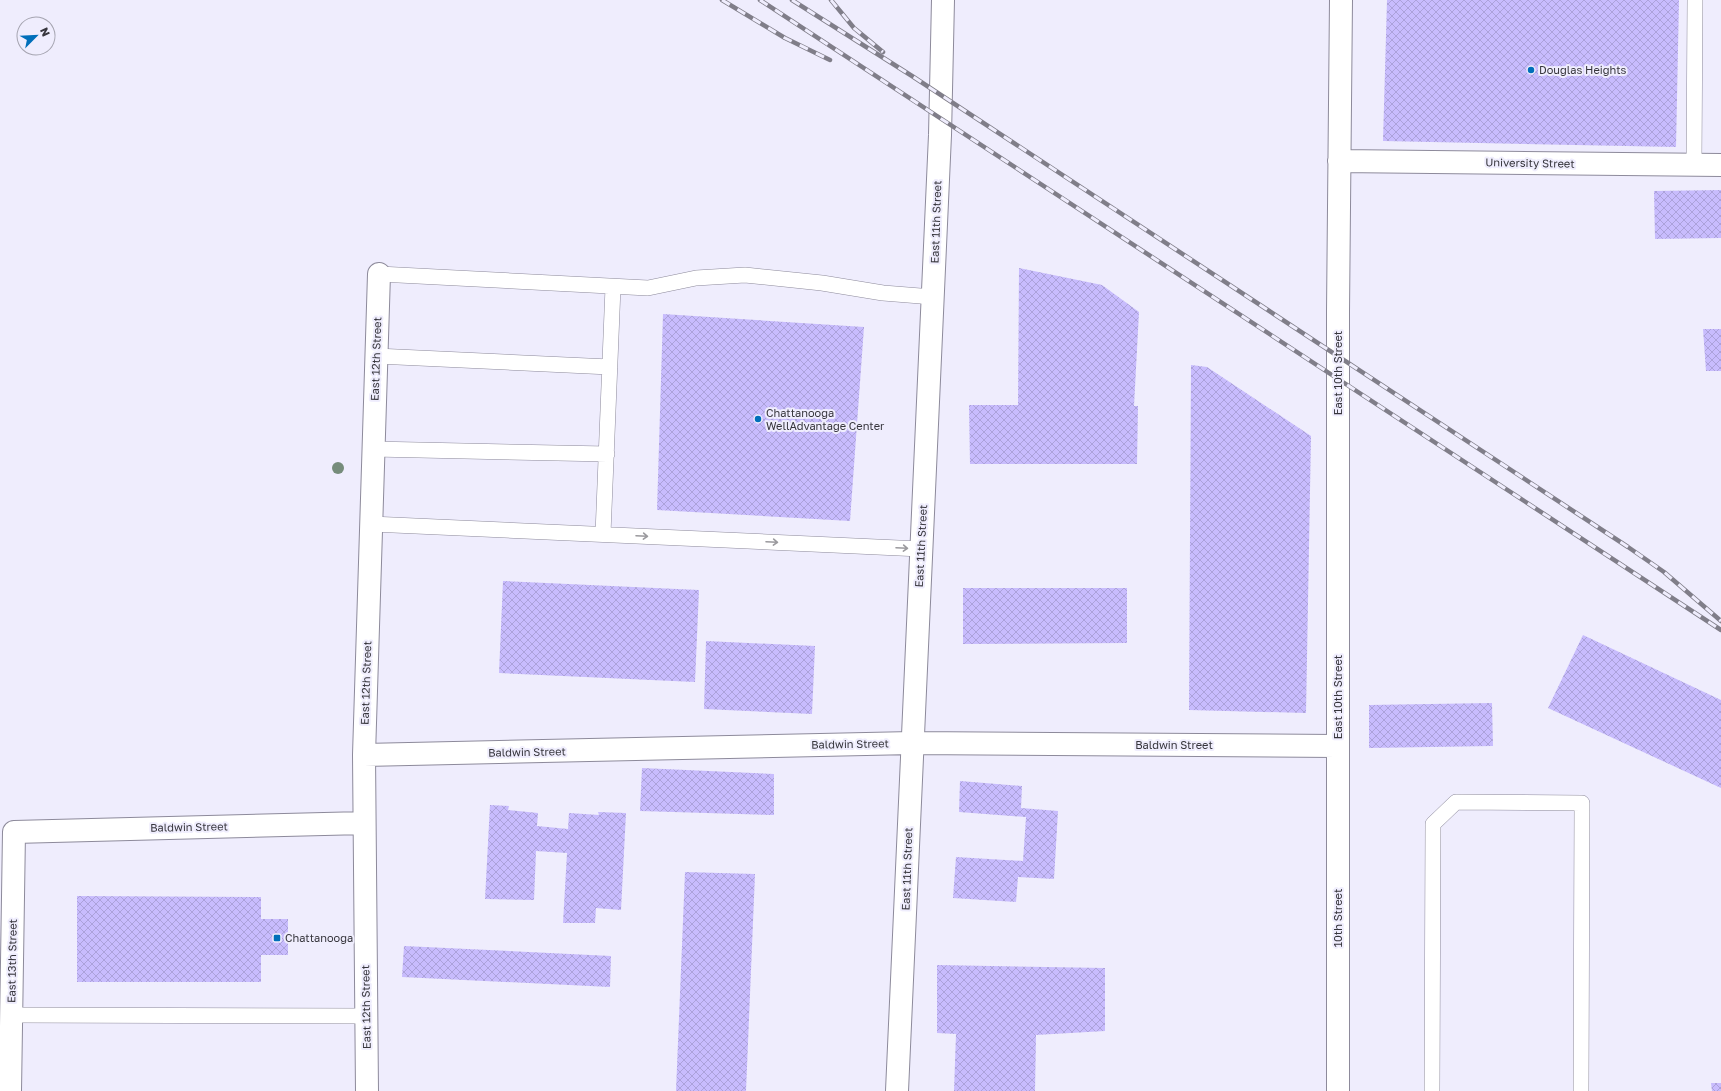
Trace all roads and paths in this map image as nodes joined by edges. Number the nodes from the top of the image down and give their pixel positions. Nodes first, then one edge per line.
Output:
1 (943, 0) edge
2 (1341, 0) edge
3 (1695, 0) edge
4 (1339, 161) junction
5 (1694, 165) junction
6 (1721, 165) edge
7 (379, 274) joint
8 (613, 287) junction
9 (933, 297) junction
10 (376, 356) junction
11 (610, 367) junction
12 (373, 449) junction
13 (607, 454) junction
14 (371, 524) junction
15 (604, 534) junction
16 (921, 549) junction
17 (912, 742) junction
18 (1338, 746) junction
19 (364, 756) junction
20 (364, 823) junction
21 (14, 832) joint
22 (11, 1015) junction
23 (366, 1016) junction
24 (10, 1091) edge
25 (367, 1091) edge
26 (897, 1091) edge
27 (1338, 1091) edge
28 (1432, 1091) edge
29 (1580, 1091) edge

1 - 9 street, East 11th Street
2 - 4 street, East 10th Street
3 - 5 lane
4 - 5 street, University Street
4 - 18 street, East 10th Street
5 - 6 street, University Street
7 - 8 lane
7 - 10 street, East 12th Street
8 - 9 lane
8 - 11 lane
9 - 16 street, East 11th Street
10 - 11 lane
10 - 12 street, East 12th Street
11 - 13 lane
12 - 13 lane
12 - 14 street, East 12th Street
13 - 15 lane
14 - 15 lane
14 - 19 street, East 12th Street
15 -> 16 lane
16 - 17 street, East 11th Street
17 - 18 street, Baldwin Street
17 - 19 street, Baldwin Street
17 - 26 street, East 11th Street
18 - 27 street, 10th Street
19 - 20 street, East 12th Street
20 - 21 street, Baldwin Street
20 - 23 street, East 12th Street
21 - 22 street, East 13th Street
22 - 23 lane
22 - 24 street, East 13th Street
23 - 25 street, East 12th Street
28 - 29 lane

